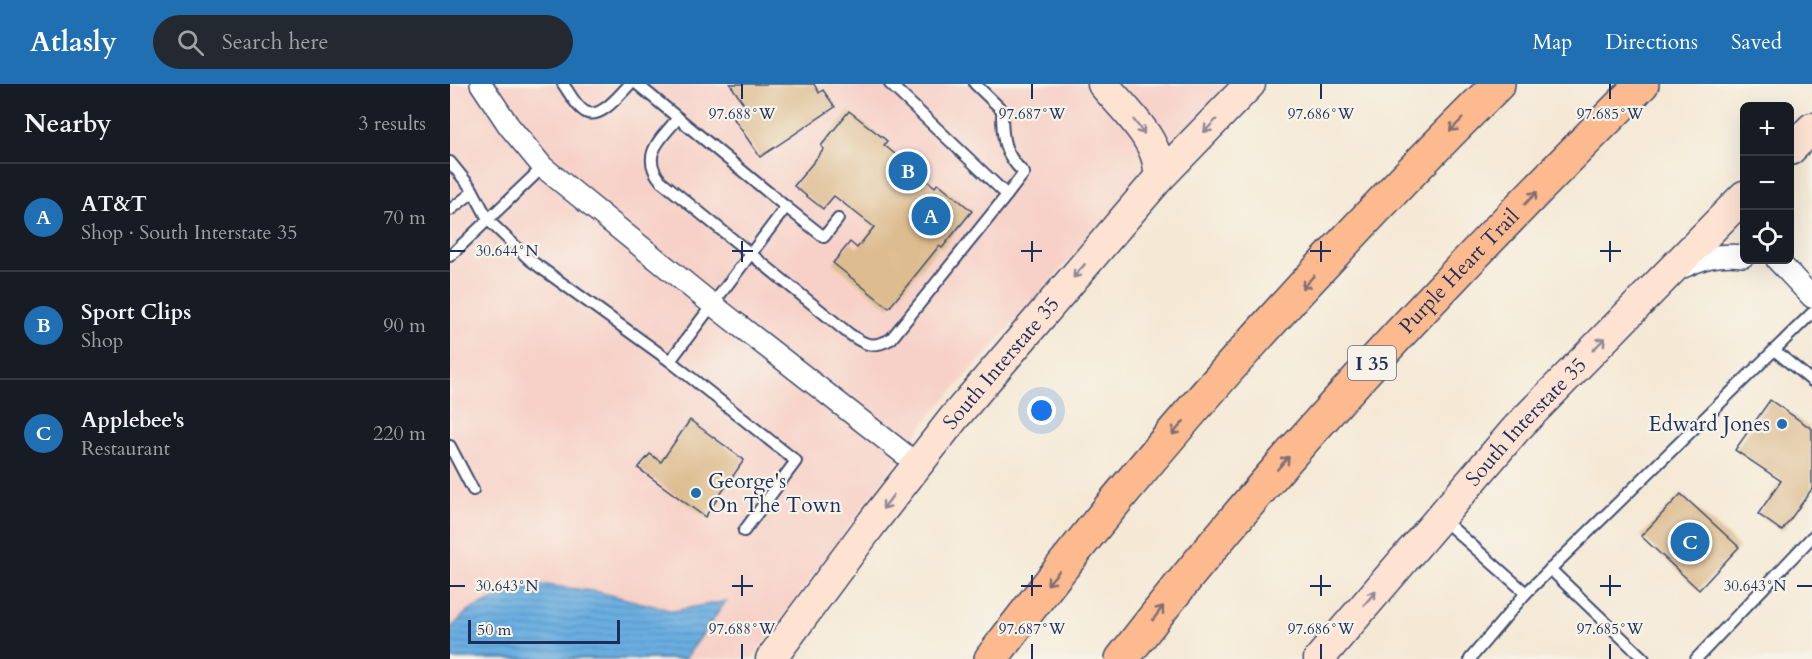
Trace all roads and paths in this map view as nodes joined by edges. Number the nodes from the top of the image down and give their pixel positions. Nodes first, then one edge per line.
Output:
1 (481, 84) edge
2 (563, 84) edge
3 (630, 84) edge
4 (637, 84) edge
5 (890, 84) edge
6 (975, 84) edge
7 (1103, 84) edge
8 (1250, 84) edge
9 (1498, 84) edge
10 (1642, 84) edge
11 (678, 118) junction
12 (1812, 128) edge
13 (1794, 146) edge
14 (450, 162) edge
15 (543, 167) junction
16 (460, 176) junction
17 (1159, 178) junction
18 (450, 184) edge
19 (473, 192) junction
20 (1007, 195) junction
21 (1740, 200) edge
22 (786, 207) junction
23 (450, 210) edge
24 (838, 219) dead end
25 (489, 221) junction
26 (750, 254) junction
27 (1740, 255) edge
28 (450, 256) edge
29 (1776, 264) edge
30 (1668, 274) junction
31 (1812, 297) edge
32 (713, 305) junction
33 (1812, 313) edge
34 (1774, 350) junction
35 (670, 362) junction
36 (1812, 381) edge
37 (450, 446) edge
38 (917, 464) junction
39 (473, 490) dead end
40 (1439, 517) junction
41 (744, 531) dead end
42 (1812, 537) edge
43 (1550, 569) junction
44 (1526, 593) junction
45 (771, 659) edge
46 (991, 659) edge
47 (1122, 659) edge
48 (1319, 659) edge
49 (1470, 659) edge
50 (1644, 659) edge
51 (1696, 659) edge

1 - 15 street
2 - 3 lane
4 - 11 lane
5 - 20 lane
6 - 20 lane
7 -> 17 main road
8 -> 17 main road, South Interstate 35
9 -> 46 highway
47 -> 10 highway, Purple Heart Trail / I 35
11 - 22 lane
11 - 26 lane
12 - 13 main road
14 - 16 lane
15 - 25 lane
15 - 32 street
16 - 18 lane
16 - 19 lane
17 -> 38 main road, South Interstate 35
19 - 23 lane
19 - 25 lane
20 - 26 lane
21 - 30 main road, South Interstate 35
22 - 24 lane
22 - 26 lane
25 - 28 lane
25 - 35 lane
26 - 32 lane
27 - 30 street
29 - 31 street
40 -> 30 main road, South Interstate 35
32 - 35 lane
32 - 38 street
33 - 34 lane
34 - 36 lane
34 - 43 lane
35 - 41 lane
37 - 39 lane
38 -> 45 main road, South Interstate 35
40 - 44 lane
48 -> 40 main road, South Interstate 35
42 - 51 lane
43 - 44 lane
43 - 50 lane
44 - 49 lane

